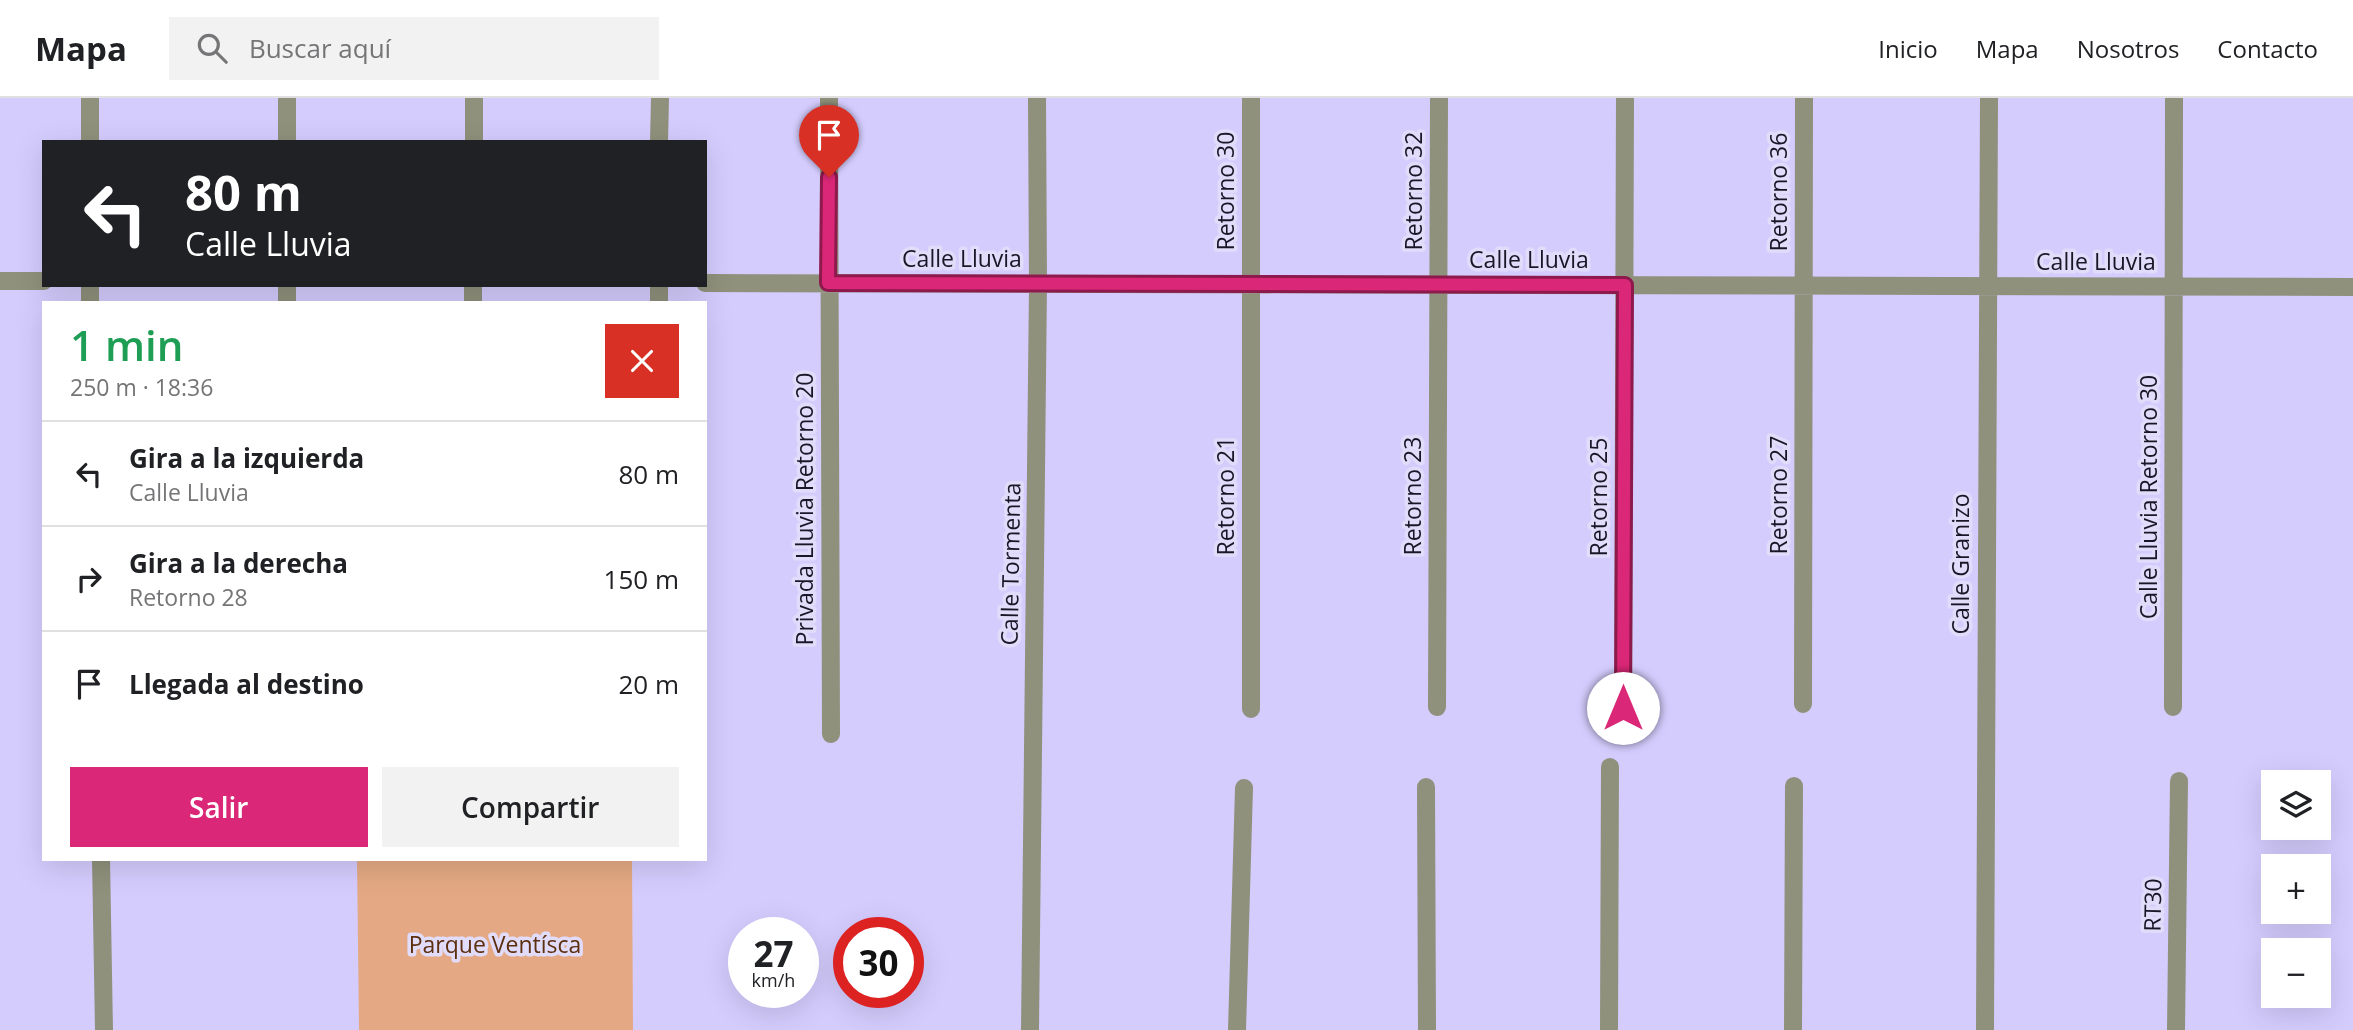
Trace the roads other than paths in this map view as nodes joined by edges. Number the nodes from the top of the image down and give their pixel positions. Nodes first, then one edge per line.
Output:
1 (90, 98) edge
2 (287, 98) edge
3 (474, 98) edge
4 (660, 98) edge
5 (829, 98) edge
6 (1037, 98) edge
7 (1251, 98) edge
8 (1439, 98) edge
9 (1625, 98) edge
10 (1804, 98) edge
11 (1989, 98) edge
12 (2174, 98) edge
13 (90, 140) edge
14 (287, 140) edge
15 (474, 140) edge
16 (660, 140) edge
17 (0, 281) edge
18 (42, 281) edge
19 (707, 283) edge
20 (828, 283) junction
21 (1038, 284) junction
22 (1251, 284) junction
23 (1438, 285) junction
24 (1625, 285) junction
25 (1804, 285) junction
26 (1986, 286) junction
27 (2174, 287) junction
28 (2353, 287) edge
29 (1803, 704) dead end
30 (1437, 707) dead end
31 (2173, 707) dead end
32 (1623, 708) dead end
33 (1251, 709) dead end
34 (831, 734) dead end
35 (1610, 767) dead end
36 (2179, 781) dead end
37 (1794, 786) dead end
38 (1426, 787) dead end
39 (1244, 788) dead end
40 (101, 861) edge
41 (104, 1030) edge
42 (1030, 1030) edge
43 (1237, 1030) edge
44 (1427, 1030) edge
45 (1609, 1030) edge
46 (1793, 1030) edge
47 (1985, 1030) edge
48 (2176, 1030) edge

1 - 13 street
2 - 14 street
3 - 15 street
4 - 16 street
5 - 20 street, Privada Lluvia Retorno 20
6 - 21 street, Calle Tormenta
7 - 22 street, Retorno 30
8 - 23 street, Retorno 32
9 - 24 street, Retorno 25
10 - 25 street, Retorno 36
11 - 26 street, Calle Granizo
12 - 27 street, Calle Lluvia Retorno 30
17 - 18 street
19 - 20 street, Calle Lluvia
20 - 21 street, Calle Lluvia
20 - 34 street, Privada Lluvia Retorno 20
21 - 22 street, Calle Lluvia
21 - 42 street, Calle Tormenta
22 - 23 street, Calle Lluvia
22 - 33 street, Retorno 21
23 - 24 street, Calle Lluvia
23 - 30 street, Retorno 23
24 - 25 street, Calle Lluvia
24 - 32 street, Retorno 25
25 - 26 street, Calle Lluvia
25 - 29 street, Retorno 27
26 - 27 street, Calle Lluvia
26 - 47 street, Calle Granizo
27 - 28 street, Calle Lluvia
27 - 31 street, Calle Lluvia Retorno 30
35 - 45 street
36 - 48 street, RT30
37 - 46 street
38 - 44 street
39 - 43 street
40 - 41 street

